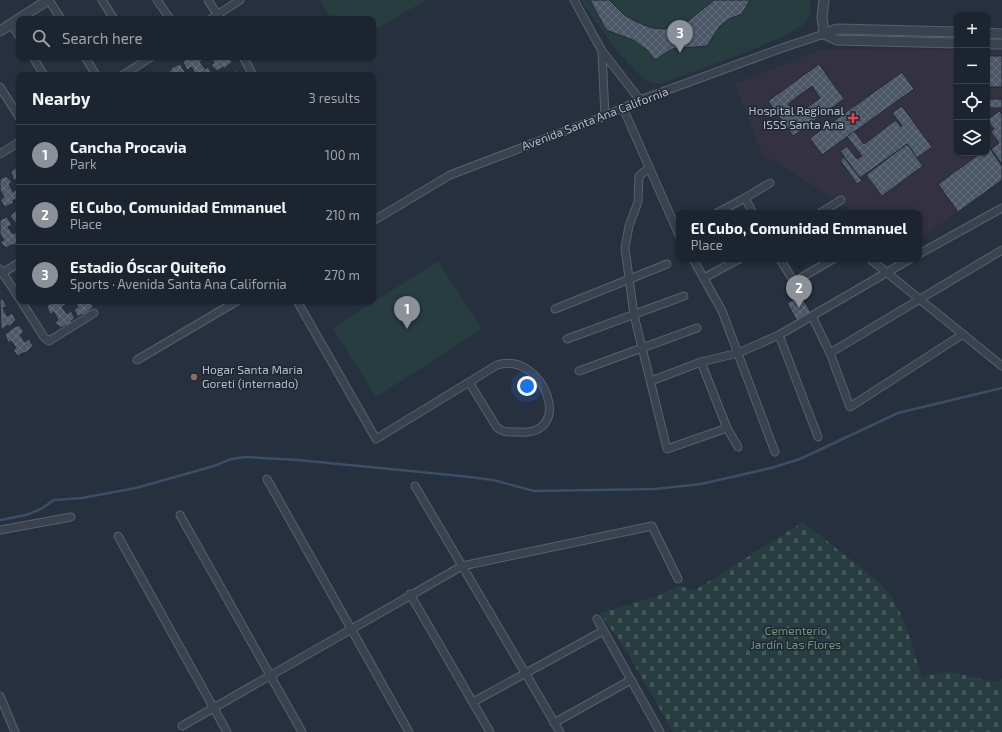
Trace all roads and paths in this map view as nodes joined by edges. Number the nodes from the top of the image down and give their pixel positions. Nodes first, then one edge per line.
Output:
1 (49, 0) edge
2 (102, 0) edge
3 (157, 0) edge
4 (208, 0) edge
5 (240, 0) edge
6 (574, 0) edge
7 (824, 0) edge
8 (24, 16) edge
9 (59, 16) edge
10 (112, 16) edge
11 (168, 16) edge
12 (218, 16) edge
13 (220, 16) edge
14 (16, 21) edge
15 (11, 24) junction
16 (0, 31) edge
17 (16, 32) edge
18 (954, 32) edge
19 (990, 33) edge
20 (824, 34) junction
21 (1002, 34) edge
22 (954, 43) edge
23 (990, 44) edge
24 (1002, 44) edge
25 (602, 51) junction
26 (35, 60) edge
27 (86, 60) edge
28 (140, 60) edge
29 (245, 60) edge
30 (42, 72) edge
31 (94, 72) edge
32 (126, 72) edge
33 (251, 72) edge
34 (0, 86) edge
35 (640, 100) junction
36 (623, 108) junction
37 (16, 112) edge
38 (605, 116) junction
39 (16, 144) edge
40 (0, 154) edge
41 (649, 168) junction
42 (770, 183) dead end
43 (745, 198) junction
44 (841, 200) dead end
45 (1002, 208) edge
46 (723, 210) edge
47 (751, 210) edge
48 (825, 210) edge
49 (376, 219) edge
50 (676, 227) edge
51 (1002, 250) edge
52 (922, 252) edge
53 (695, 262) edge
54 (733, 262) edge
55 (782, 262) edge
56 (829, 262) edge
57 (874, 262) edge
58 (904, 262) edge
59 (16, 264) edge
60 (667, 264) dead end
61 (1, 271) edge
62 (886, 272) junction
63 (704, 278) junction
64 (629, 279) junction
65 (16, 294) edge
66 (684, 296) dead end
67 (920, 299) junction
68 (23, 304) edge
69 (232, 304) edge
70 (299, 304) edge
71 (555, 309) dead end
72 (94, 313) dead end
73 (634, 315) junction
74 (812, 316) junction
75 (697, 328) dead end
76 (963, 334) junction
77 (779, 335) junction
78 (567, 339) dead end
79 (642, 347) junction
80 (738, 353) junction
81 (830, 353) junction
82 (137, 360) dead end
83 (701, 362) junction
84 (1002, 366) edge
85 (579, 371) dead end
86 (651, 381) junction
87 (469, 382) junction
88 (727, 428) junction
89 (818, 437) dead end
90 (738, 446) dead end
91 (775, 452) dead end
92 (267, 479) dead end
93 (415, 486) dead end
94 (180, 514) dead end
95 (71, 517) dead end
96 (0, 530) edge
97 (118, 536) dead end
98 (462, 566) junction
99 (678, 579) dead end
100 (410, 594) junction
101 (597, 620) dead end
102 (350, 629) junction
103 (603, 631) junction
104 (525, 673) junction
105 (270, 675) junction
106 (631, 680) junction
107 (0, 696) edge
108 (473, 702) junction
109 (213, 708) junction
110 (554, 723) junction
111 (182, 726) dead end
112 (15, 732) edge
113 (227, 732) edge
114 (302, 732) edge
115 (409, 732) edge
116 (490, 732) edge
117 (560, 732) edge
118 (660, 732) edge

1 - 8 street
1 - 9 street
2 - 10 street
3 - 11 street
4 - 12 street
5 - 13 street
6 - 25 street
7 - 20 street
14 - 15 street
15 - 16 street
15 - 17 street
18 - 20 street, Avenida Santa Ana California
19 - 21 street
20 - 22 street
20 - 35 street, Avenida Santa Ana California
23 - 24 street
25 - 35 street
25 - 38 street
26 - 30 street
27 - 31 street
28 - 32 street
29 - 33 street
34 - 37 street
35 - 36 street, Avenida Santa Ana California
36 - 38 street, Avenida Santa Ana California
36 - 41 street
38 - 49 street, Avenida Santa Ana California
39 - 40 street
41 - 50 street
41 - 64 street
42 - 43 street
43 - 46 street
43 - 47 street
44 - 48 street
45 - 52 street
51 - 67 street
53 - 63 street
54 - 63 street
55 - 56 street
57 - 62 street
58 - 62 street
59 - 61 street
60 - 64 street
61 - 65 street
62 - 67 street
62 - 74 street
63 - 80 street
64 - 71 street
64 - 73 street
66 - 73 street
67 - 76 street
67 - 81 street
68 - 72 street
69 - 82 street
70 - 87 street
73 - 78 street
73 - 79 street
74 - 77 street
74 - 81 street
75 - 79 street
76 - 81 street
76 - 84 street
77 - 80 street
77 - 89 street
79 - 85 street
79 - 86 street
80 - 83 street
80 - 91 street
83 - 86 street
83 - 88 street
86 - 88 street
87 - 87 street
88 - 90 street
92 - 102 street
93 - 98 street
94 - 105 street
95 - 96 street
97 - 109 street
98 - 99 street
98 - 100 street
98 - 104 street
100 - 102 street
100 - 108 street
101 - 103 street
102 - 105 street
102 - 115 street
103 - 104 street
103 - 106 street
104 - 108 street
104 - 110 street
105 - 109 street
105 - 114 street
106 - 110 street
106 - 118 street
107 - 112 street
108 - 116 street
109 - 111 street
109 - 113 street
110 - 117 street

